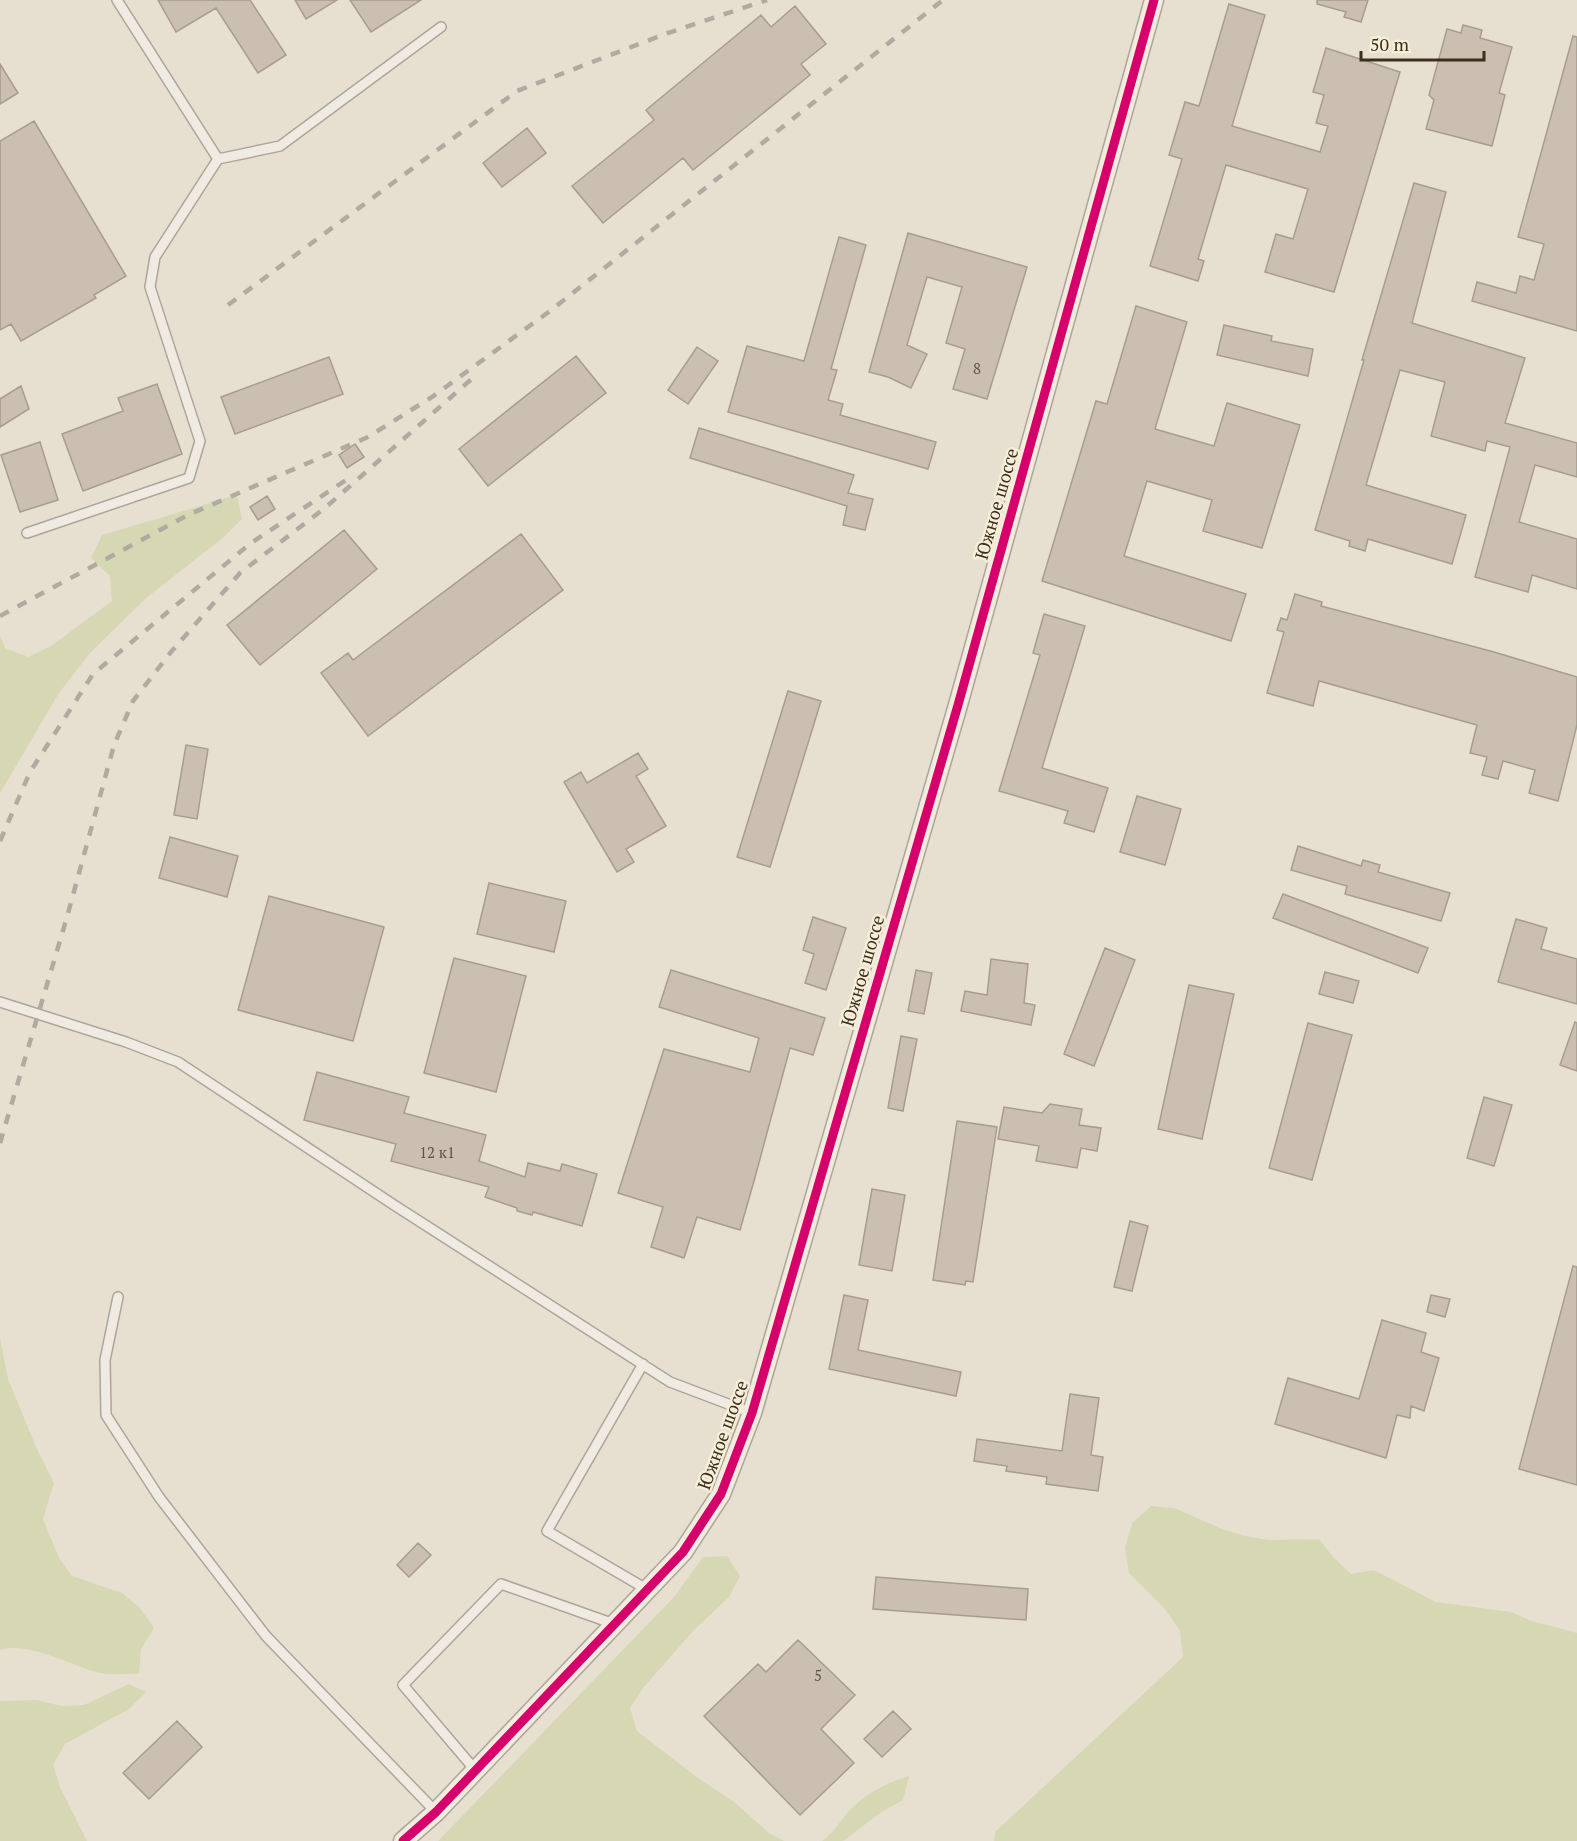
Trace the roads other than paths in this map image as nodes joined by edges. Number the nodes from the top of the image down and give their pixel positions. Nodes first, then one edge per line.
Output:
1 (117, 0) edge
2 (1155, 0) edge
3 (441, 27) dead end
4 (218, 159) junction
5 (27, 533) dead end
6 (0, 1002) edge
7 (118, 1297) dead end
8 (643, 1364) junction
9 (752, 1413) junction
10 (648, 1590) junction
11 (614, 1624) junction
12 (476, 1771) junction
13 (436, 1812) junction
14 (403, 1841) edge

1 - 4 lane
2 - 9 street, Южное шоссе
3 - 4 lane
4 - 5 lane
6 - 8 lane
7 - 13 lane
8 - 9 lane
8 - 10 lane
9 - 10 street, Южное шоссе
10 - 11 street, Южное шоссе
11 - 12 street, Южное шоссе
11 - 12 lane
12 - 13 street, Южное шоссе
13 - 14 street, Южное шоссе

